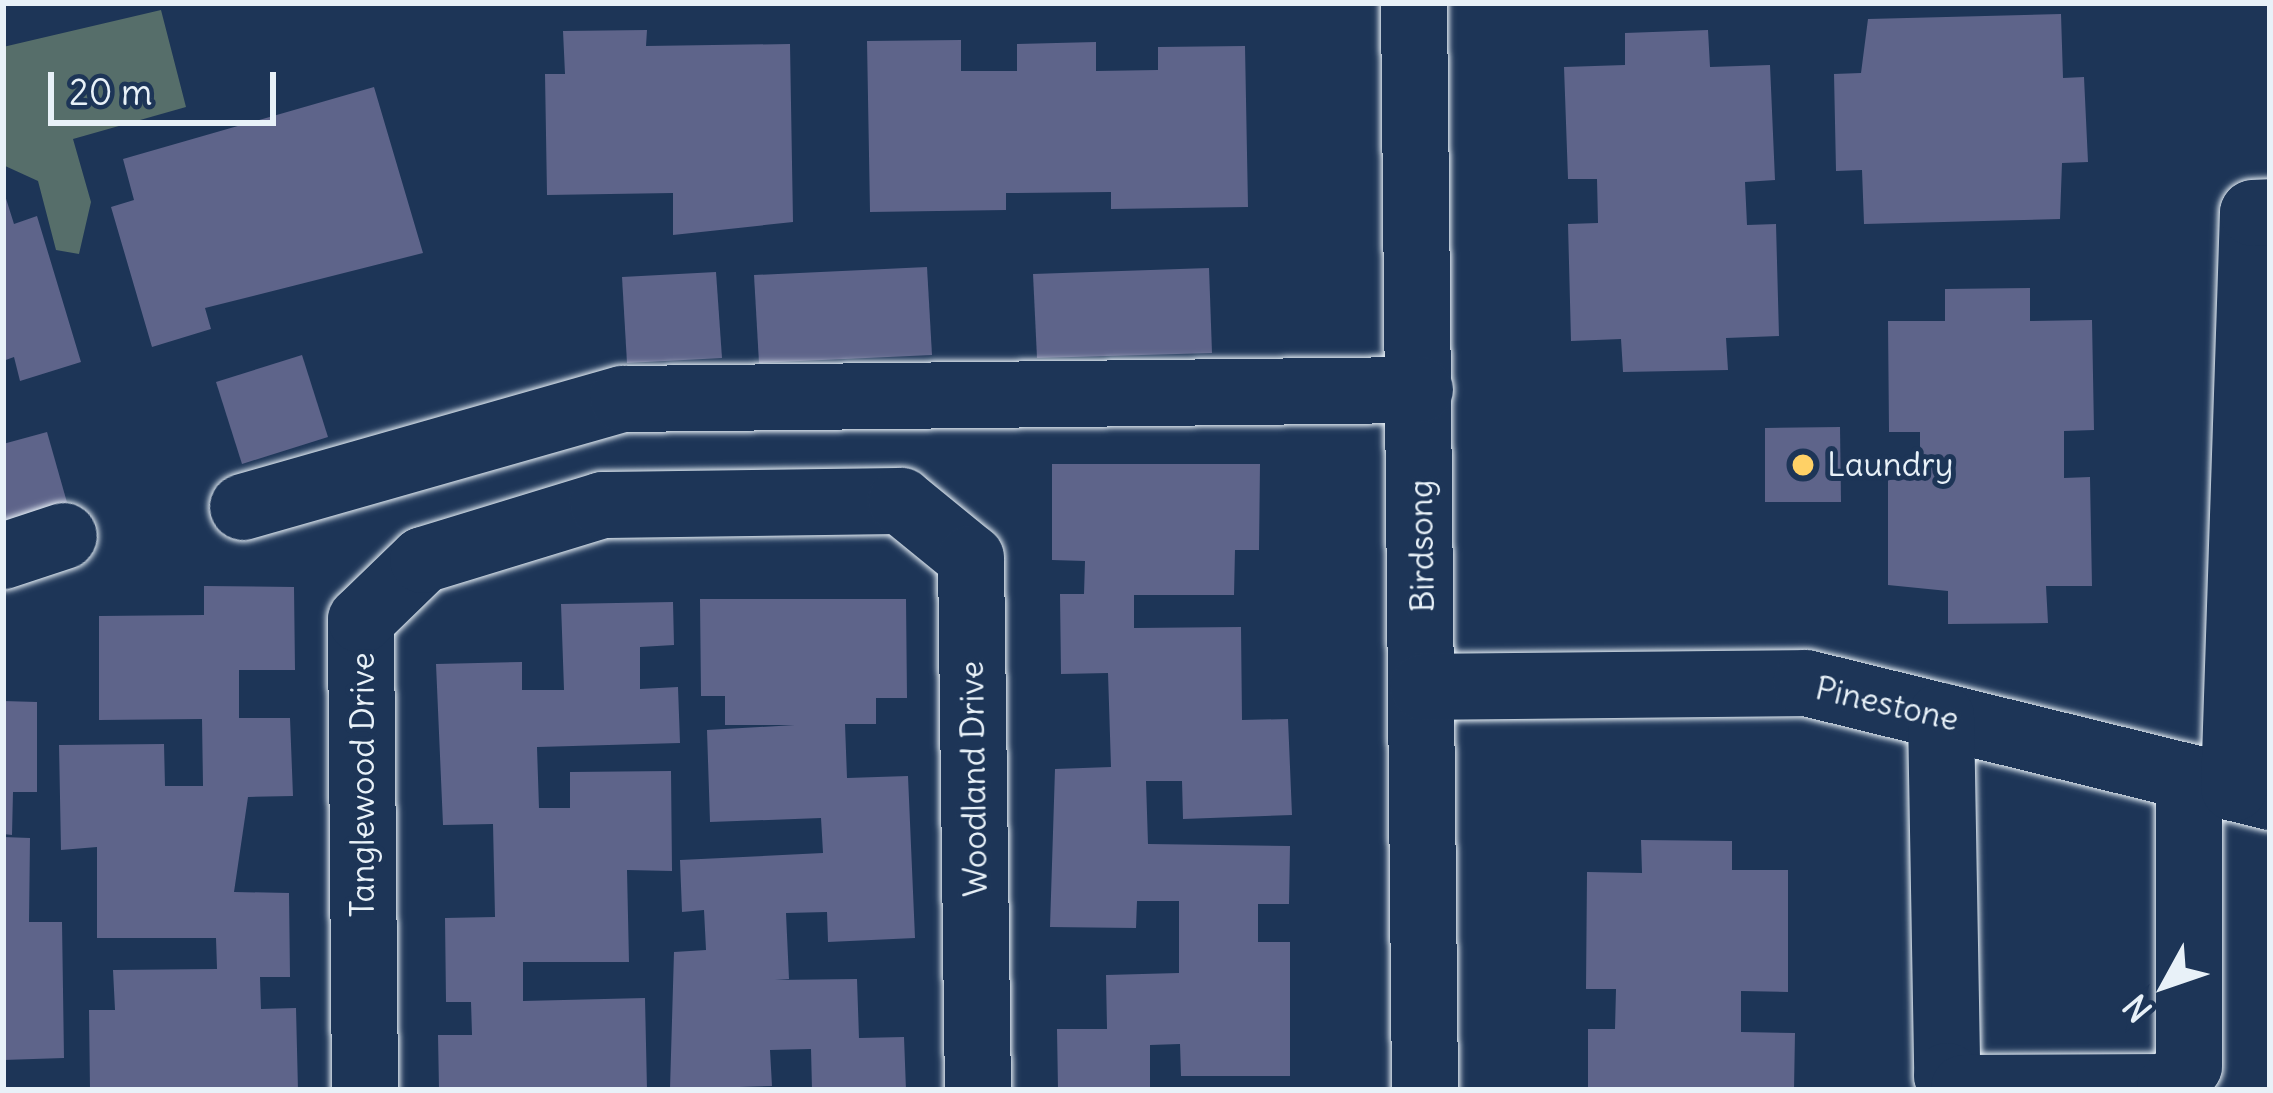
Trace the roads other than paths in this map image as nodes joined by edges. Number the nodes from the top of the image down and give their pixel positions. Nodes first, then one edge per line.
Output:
1 (1414, 3) edge
2 (2270, 212) edge
3 (1420, 390) junction
4 (901, 501) joint
5 (243, 507) dead end
6 (1423, 687) junction
7 (1941, 716) junction
8 (2231, 788) edge
9 (365, 1090) edge
10 (978, 1090) edge
11 (1425, 1090) edge

1 - 3 street, Birdsong
2 - 8 street
3 - 5 street
3 - 6 street, Birdsong
4 - 9 street, Tanglewood Drive
4 - 10 street, Woodland Drive
6 - 7 street, Pinestone
6 - 11 street, Birdsong
7 - 8 street, Pinestone
7 - 8 street

